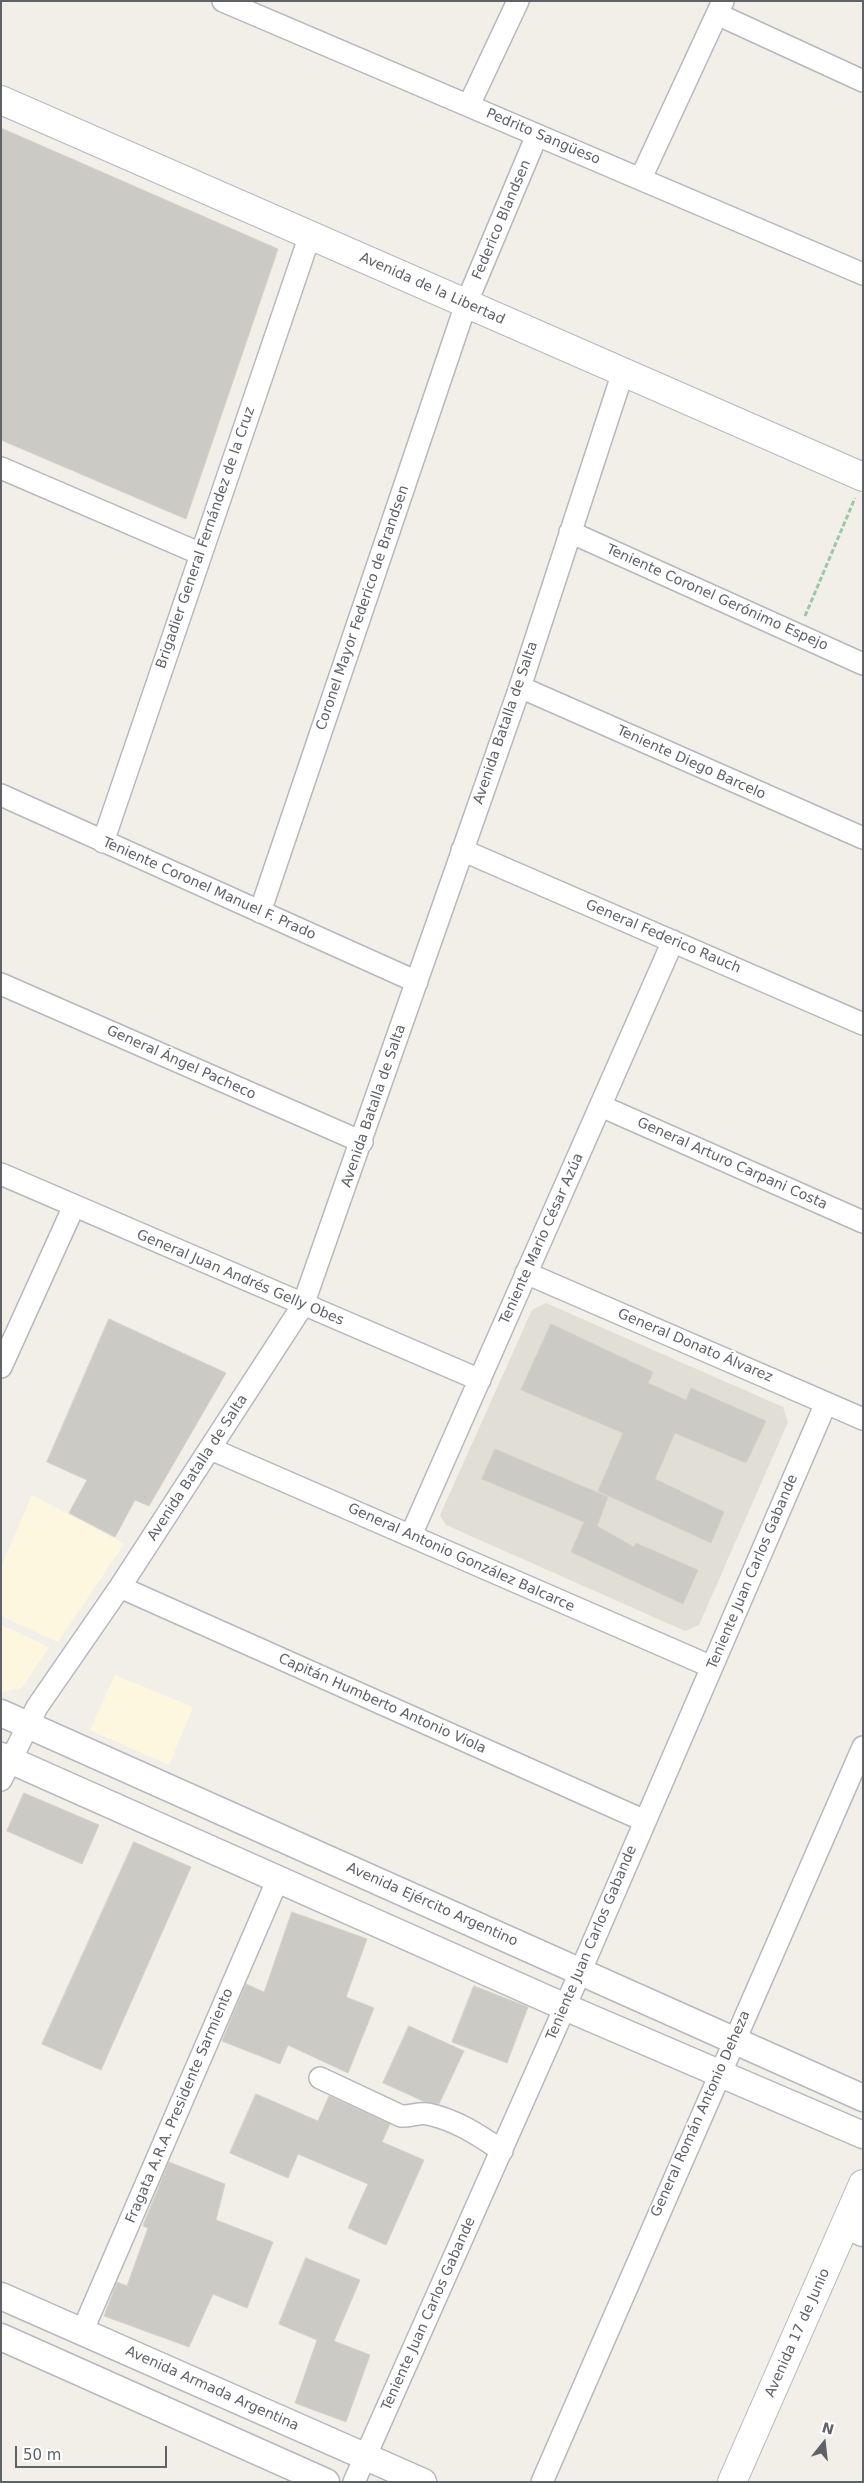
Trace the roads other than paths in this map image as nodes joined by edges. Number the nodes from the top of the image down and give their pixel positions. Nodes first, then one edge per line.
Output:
1 (223, 1) edge
2 (518, 1) edge
3 (720, 8) edge
4 (863, 82) edge
5 (1, 100) edge
6 (469, 105) junction
7 (538, 135) junction
8 (641, 178) junction
9 (310, 235) junction
10 (863, 274) edge
11 (466, 304) junction
12 (623, 372) junction
13 (1, 468) edge
14 (859, 487) edge
15 (570, 532) junction
16 (201, 554) junction
17 (863, 664) edge
18 (520, 687) junction
19 (1, 795) edge
20 (863, 838) edge
21 (103, 842) junction
22 (462, 850) junction
23 (260, 912) junction
24 (673, 941) junction
25 (417, 982) junction
26 (1, 984) edge
27 (863, 1024) edge
28 (601, 1106) junction
29 (362, 1142) junction
30 (1, 1174) edge
31 (74, 1206) junction
32 (863, 1222) edge
33 (526, 1274) junction
34 (303, 1305) junction
35 (1, 1367) edge
36 (480, 1380) junction
37 (826, 1403) junction
38 (863, 1419) edge
39 (210, 1449) junction
40 (411, 1535) junction
41 (120, 1587) junction
42 (712, 1667) junction
43 (1, 1713) edge
44 (27, 1724) junction
45 (863, 1747) edge
46 (4, 1765) edge
47 (645, 1821) junction
48 (278, 1879) junction
49 (581, 1971) junction
50 (565, 2007) junction
51 (733, 2041) junction
52 (719, 2072) junction
53 (320, 2078) dead end
54 (863, 2098) edge
55 (863, 2135) edge
56 (502, 2151) junction
57 (863, 2184) edge
58 (854, 2229) edge
59 (1, 2296) edge
60 (82, 2332) junction
61 (1, 2337) edge
62 (366, 2457) junction
63 (326, 2482) edge
64 (354, 2482) edge
65 (424, 2482) edge
66 (542, 2482) edge
67 (732, 2482) edge

1 - 6 street, Pedrito Sangüeso
2 - 6 street
3 - 4 street
3 - 8 street
5 - 9 main road, Avenida de la Libertad
6 - 7 street, Pedrito Sangüeso
7 - 8 street, Pedrito Sangüeso
7 - 11 street, Federico Blandsen
8 - 10 street, Pedrito Sangüeso
9 - 11 main road, Avenida de la Libertad
9 - 16 street, Brigadier General Fernández de la Cruz
11 - 12 main road, Avenida de la Libertad
11 - 23 street, Coronel Mayor Federico de Brandsen
12 - 14 main road, Avenida de la Libertad
12 - 15 street, Avenida Batalla de Salta
13 - 16 street
15 - 17 street, Teniente Coronel Gerónimo Espejo
15 - 18 street, Avenida Batalla de Salta
16 - 21 street, Brigadier General Fernández de la Cruz
18 - 20 street, Teniente Diego Barcelo
18 - 22 street, Avenida Batalla de Salta
19 - 21 street, Teniente Coronel Manuel F. Prado
21 - 23 street, Teniente Coronel Manuel F. Prado
22 - 24 street, General Federico Rauch
22 - 25 street, Avenida Batalla de Salta
23 - 25 street, Teniente Coronel Manuel F. Prado
24 - 27 street, General Federico Rauch
24 - 28 street, Teniente Mario César Azúa
25 - 29 street, Avenida Batalla de Salta
26 - 29 street, General Ángel Pacheco
28 - 32 street, General Arturo Carpani Costa
28 - 33 street, Teniente Mario César Azúa
29 - 34 street, Avenida Batalla de Salta
30 - 31 street, General Juan Andrés Gelly Obes
31 - 34 street, General Juan Andrés Gelly Obes
31 - 35 street
33 - 36 street, Teniente Mario César Azúa
33 - 37 street, General Donato Álvarez
34 - 36 street, General Juan Andrés Gelly Obes
34 - 39 street, Avenida Batalla de Salta
36 - 40 street, Teniente Mario César Azúa
37 - 38 street, General Donato Álvarez
37 - 42 street, Teniente Juan Carlos Gabande
39 - 40 street, General Antonio González Balcarce
39 - 41 street, Avenida Batalla de Salta
40 - 42 street, General Antonio González Balcarce
41 - 44 street, Avenida Batalla de Salta
41 - 47 street, Capitán Humberto Antonio Viola
42 - 47 street, Teniente Juan Carlos Gabande
43 - 44 street, Avenida Ejército Argentino
44 - 46 street, Avenida Batalla de Salta
44 - 49 street, Avenida Ejército Argentino
45 - 51 street, General Román Antonio Deheza
46 - 48 street
47 - 49 street, Teniente Juan Carlos Gabande
48 - 50 street
48 - 60 street, Fragata A.R.A. Presidente Sarmiento
49 - 50 street, Teniente Juan Carlos Gabande
49 - 51 street, Avenida Ejército Argentino
50 - 52 street
50 - 56 street, Teniente Juan Carlos Gabande
51 - 52 street, General Román Antonio Deheza
51 - 54 street, Avenida Ejército Argentino
52 - 55 street
52 - 66 street, General Román Antonio Deheza
53 - 56 street
56 - 62 street, Teniente Juan Carlos Gabande
57 - 58 main road, Avenida 17 de Junio
58 - 67 main road, Avenida 17 de Junio
59 - 60 street, Avenida Armada Argentina
60 - 62 street, Avenida Armada Argentina
61 - 63 street
62 - 64 street, Teniente Juan Carlos Gabande
62 - 65 street, Avenida Armada Argentina

